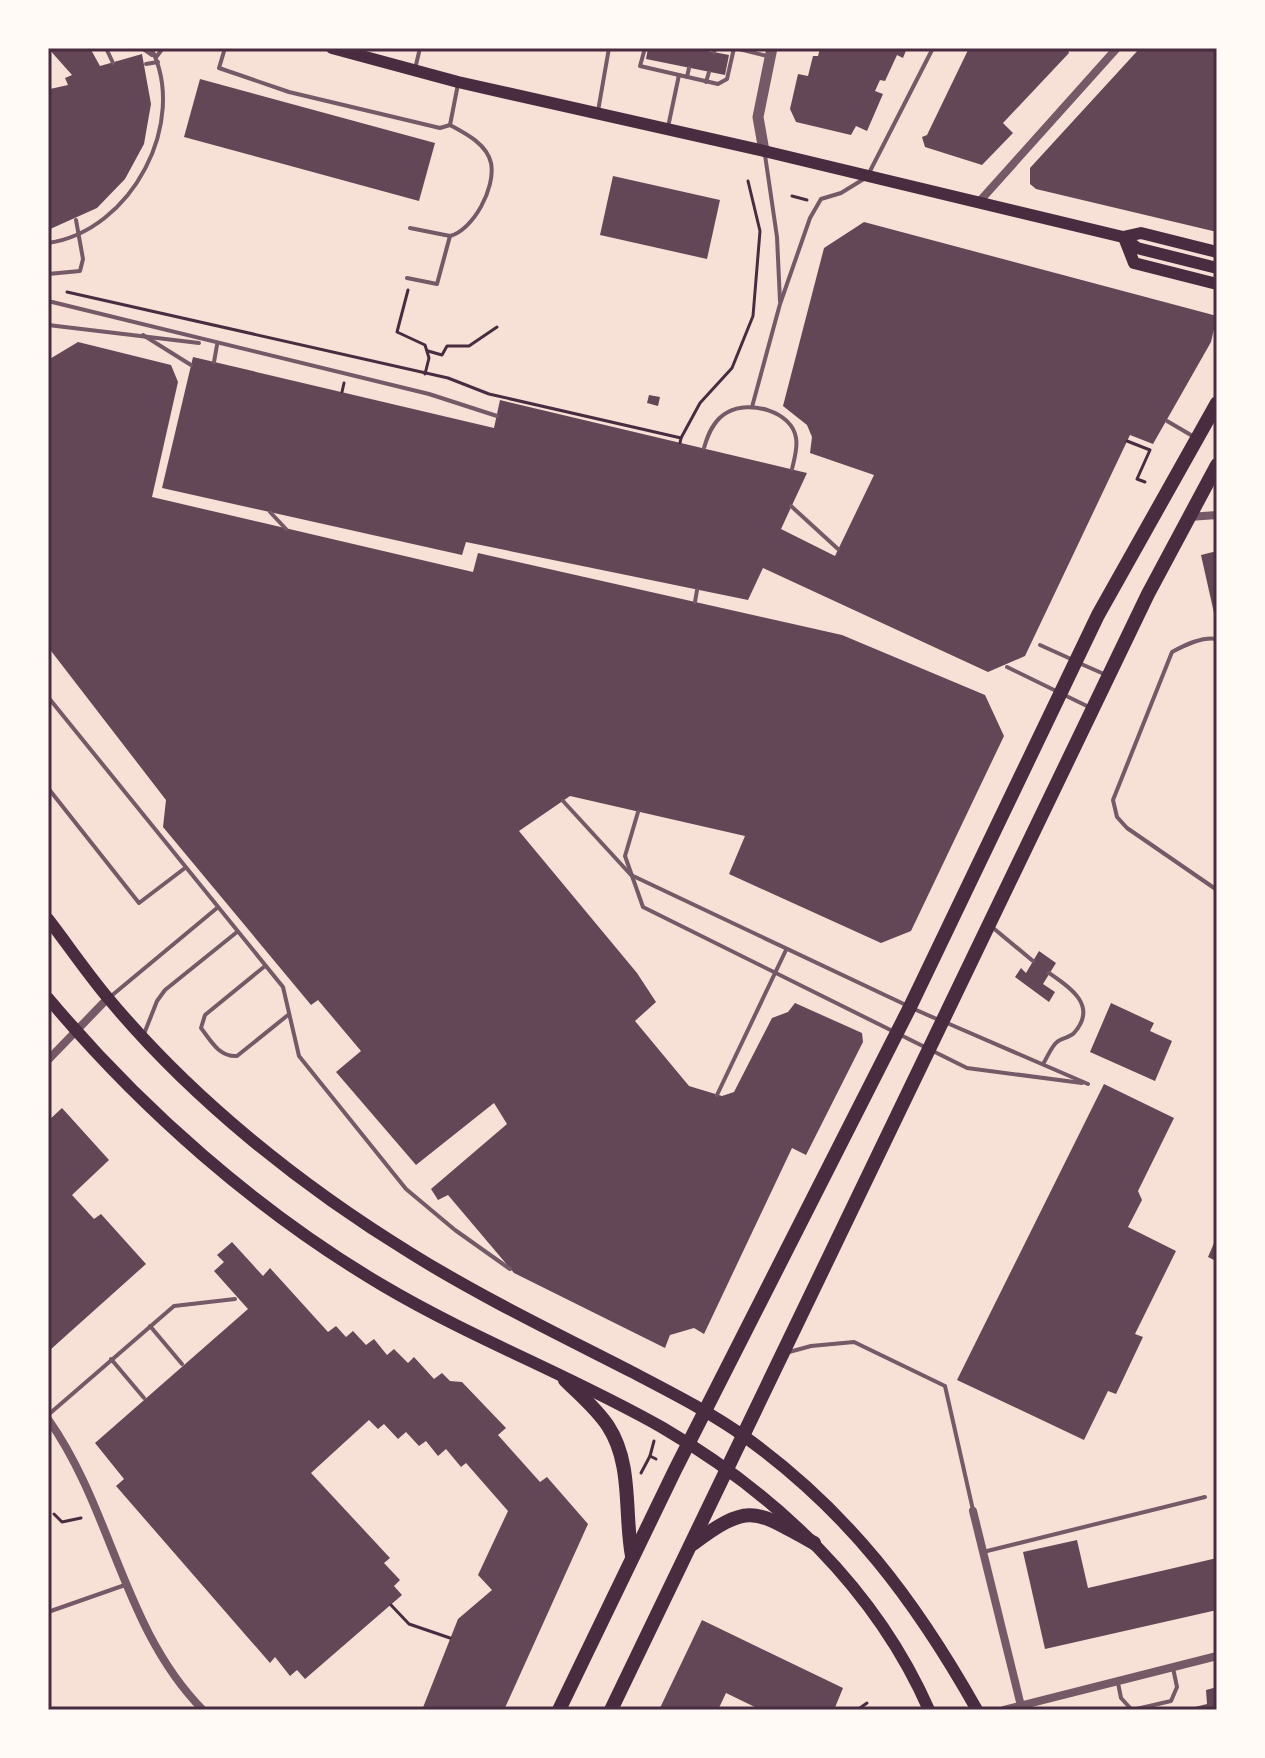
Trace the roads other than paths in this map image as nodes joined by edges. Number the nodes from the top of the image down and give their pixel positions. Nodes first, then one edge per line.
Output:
1 (142, 48) edge
2 (151, 48) edge
3 (163, 48) edge
4 (225, 48) edge
5 (332, 48) edge
6 (420, 48) edge
7 (609, 48) edge
8 (645, 48) edge
9 (734, 48) edge
10 (933, 48) edge
11 (1117, 48) edge
12 (109, 49) edge
13 (771, 52) edge
14 (366, 53) edge
15 (158, 59) junction
16 (658, 62) dead end
17 (113, 63) dead end
18 (146, 64) dead end
19 (689, 68) dead end
20 (656, 69) junction
21 (414, 71) junction
22 (709, 72) dead end
23 (679, 75) junction
24 (687, 77) junction
25 (458, 82) junction
26 (706, 82) junction
27 (598, 113) junction
28 (450, 125) junction
29 (668, 129) junction
30 (764, 151) junction
31 (867, 177) junction
32 (978, 203) junction
33 (76, 220) dead end
34 (410, 228) dead end
35 (450, 236) junction
36 (1123, 237) junction
37 (48, 243) edge
38 (1217, 251) edge
39 (1217, 268) edge
40 (48, 274) edge
41 (409, 279) road end
42 (1217, 284) edge
43 (48, 301) edge
44 (780, 304) junction
45 (48, 325) edge
46 (141, 334) junction
47 (217, 345) junction
48 (214, 362) dead end
49 (191, 365) dead end
50 (1217, 391) edge
51 (752, 407) junction
52 (1214, 407) edge
53 (497, 416) dead end
54 (1167, 421) dead end
55 (1196, 438) junction
56 (704, 448) dead end
57 (1217, 465) edge
58 (792, 469) dead end
59 (791, 506) dead end
60 (270, 512) dead end
61 (1217, 515) edge
62 (1188, 517) junction
63 (286, 529) dead end
64 (838, 549) dead end
65 (697, 590) dead end
66 (695, 602) dead end
67 (1217, 639) edge
68 (1040, 645) dead end
69 (1076, 661) junction
70 (1007, 667) dead end
71 (1110, 677) junction
72 (1061, 693) junction
73 (48, 697) edge
74 (1094, 710) junction
75 (48, 788) edge
76 (563, 801) dead end
77 (638, 812) dead end
78 (185, 868) junction
79 (631, 875) junction
80 (1217, 890) edge
81 (217, 908) junction
82 (48, 919) edge
83 (990, 926) junction
84 (237, 932) junction
85 (786, 950) junction
86 (1033, 961) dead end
87 (265, 965) junction
88 (1049, 973) dead end
89 (775, 974) junction
90 (48, 998) edge
91 (108, 998) junction
92 (910, 1007) junction
93 (288, 1015) junction
94 (944, 1022) junction
95 (78, 1032) junction
96 (897, 1034) junction
97 (143, 1036) junction
98 (930, 1051) junction
99 (48, 1060) edge
100 (1043, 1064) junction
101 (717, 1095) dead end
102 (510, 1269) dead end
103 (235, 1299) dead end
104 (150, 1326) junction
105 (783, 1355) junction
106 (111, 1359) junction
107 (182, 1364) dead end
108 (565, 1380) junction
109 (144, 1398) dead end
110 (705, 1412) junction
111 (48, 1417) edge
112 (744, 1436) junction
113 (689, 1444) junction
114 (728, 1468) junction
115 (1205, 1497) dead end
116 (973, 1511) joint
117 (814, 1543) junction
118 (690, 1547) junction
119 (983, 1552) junction
120 (632, 1556) junction
121 (126, 1585) junction
122 (48, 1612) edge
123 (1217, 1656) edge
124 (1173, 1667) junction
125 (1117, 1680) junction
126 (1021, 1707) edge
127 (203, 1710) edge
128 (559, 1710) edge
129 (611, 1710) edge
130 (929, 1710) edge
131 (977, 1710) edge
132 (1004, 1710) edge

1 - 15 lane
2 - 15 lane
3 - 15 lane
4 - 28 lane
5 - 14 main road
6 - 21 lane
7 - 27 lane
8 - 20 lane
9 - 13 lane
9 - 26 lane
10 - 31 lane
11 - 32 street
12 - 17 lane
13 - 30 street
14 - 21 main road
15 - 18 lane
15 - 37 lane
16 - 20 lane
19 - 24 lane
20 - 23 lane
21 - 25 main road
22 - 26 lane
23 - 24 lane
23 - 29 lane
24 - 26 lane
25 - 27 main road
25 - 28 lane
27 - 29 main road
28 - 35 lane
29 - 30 main road
30 - 31 main road
30 - 44 lane
31 - 32 main road
31 - 44 lane
32 - 36 main road
33 - 40 lane
34 - 35 lane
35 - 41 lane
36 - 38 main road
36 - 39 main road
36 - 42 main road
43 - 47 lane
44 - 51 lane
45 - 46 lane
46 - 47 lane
46 - 49 lane
47 - 48 lane
47 - 53 lane
50 - 52 main road
51 - 56 lane
51 - 58 lane
52 - 55 main road
54 - 55 lane
55 - 69 main road
57 - 62 main road
59 - 64 lane
60 - 63 lane
61 - 62 street
62 - 71 main road
65 - 66 lane
67 - 80 lane
68 - 69 lane
69 - 71 lane
69 - 72 main road
70 - 72 lane
71 - 74 main road
72 - 74 lane
72 - 92 main road
73 - 78 lane
74 - 83 main road
75 - 78 lane
76 - 79 lane
77 - 79 lane
78 - 81 lane
79 - 85 lane
79 - 89 lane
81 - 84 lane
81 - 91 lane
82 - 91 main road
83 - 86 lane
83 - 94 main road
84 - 87 lane
84 - 97 lane
85 - 89 lane
85 - 92 lane
87 - 93 lane
87 - 93 lane
88 - 100 lane
89 - 96 lane
89 - 101 lane
90 - 95 main road
91 - 95 street
91 - 97 main road
92 - 94 lane
92 - 96 main road
93 - 102 lane
94 - 98 main road
94 - 100 lane
95 - 99 street
95 - 108 main road
96 - 98 lane
96 - 110 main road
97 - 110 main road
98 - 100 lane
98 - 105 main road
103 - 104 lane
104 - 106 lane
104 - 107 lane
105 - 112 main road
105 - 116 lane
106 - 109 lane
106 - 111 lane
108 - 113 main road
108 - 120 main road
110 - 112 main road
110 - 113 main road
111 - 121 street
112 - 114 main road
112 - 131 main road
113 - 114 main road
113 - 120 main road
114 - 117 main road
114 - 118 main road
115 - 119 lane
116 - 119 street
117 - 118 main road
117 - 130 main road
118 - 129 main road
119 - 126 street
120 - 128 main road
121 - 122 lane
121 - 127 street
123 - 124 street
124 - 125 street
124 - 125 lane
125 - 126 street
126 - 132 street

